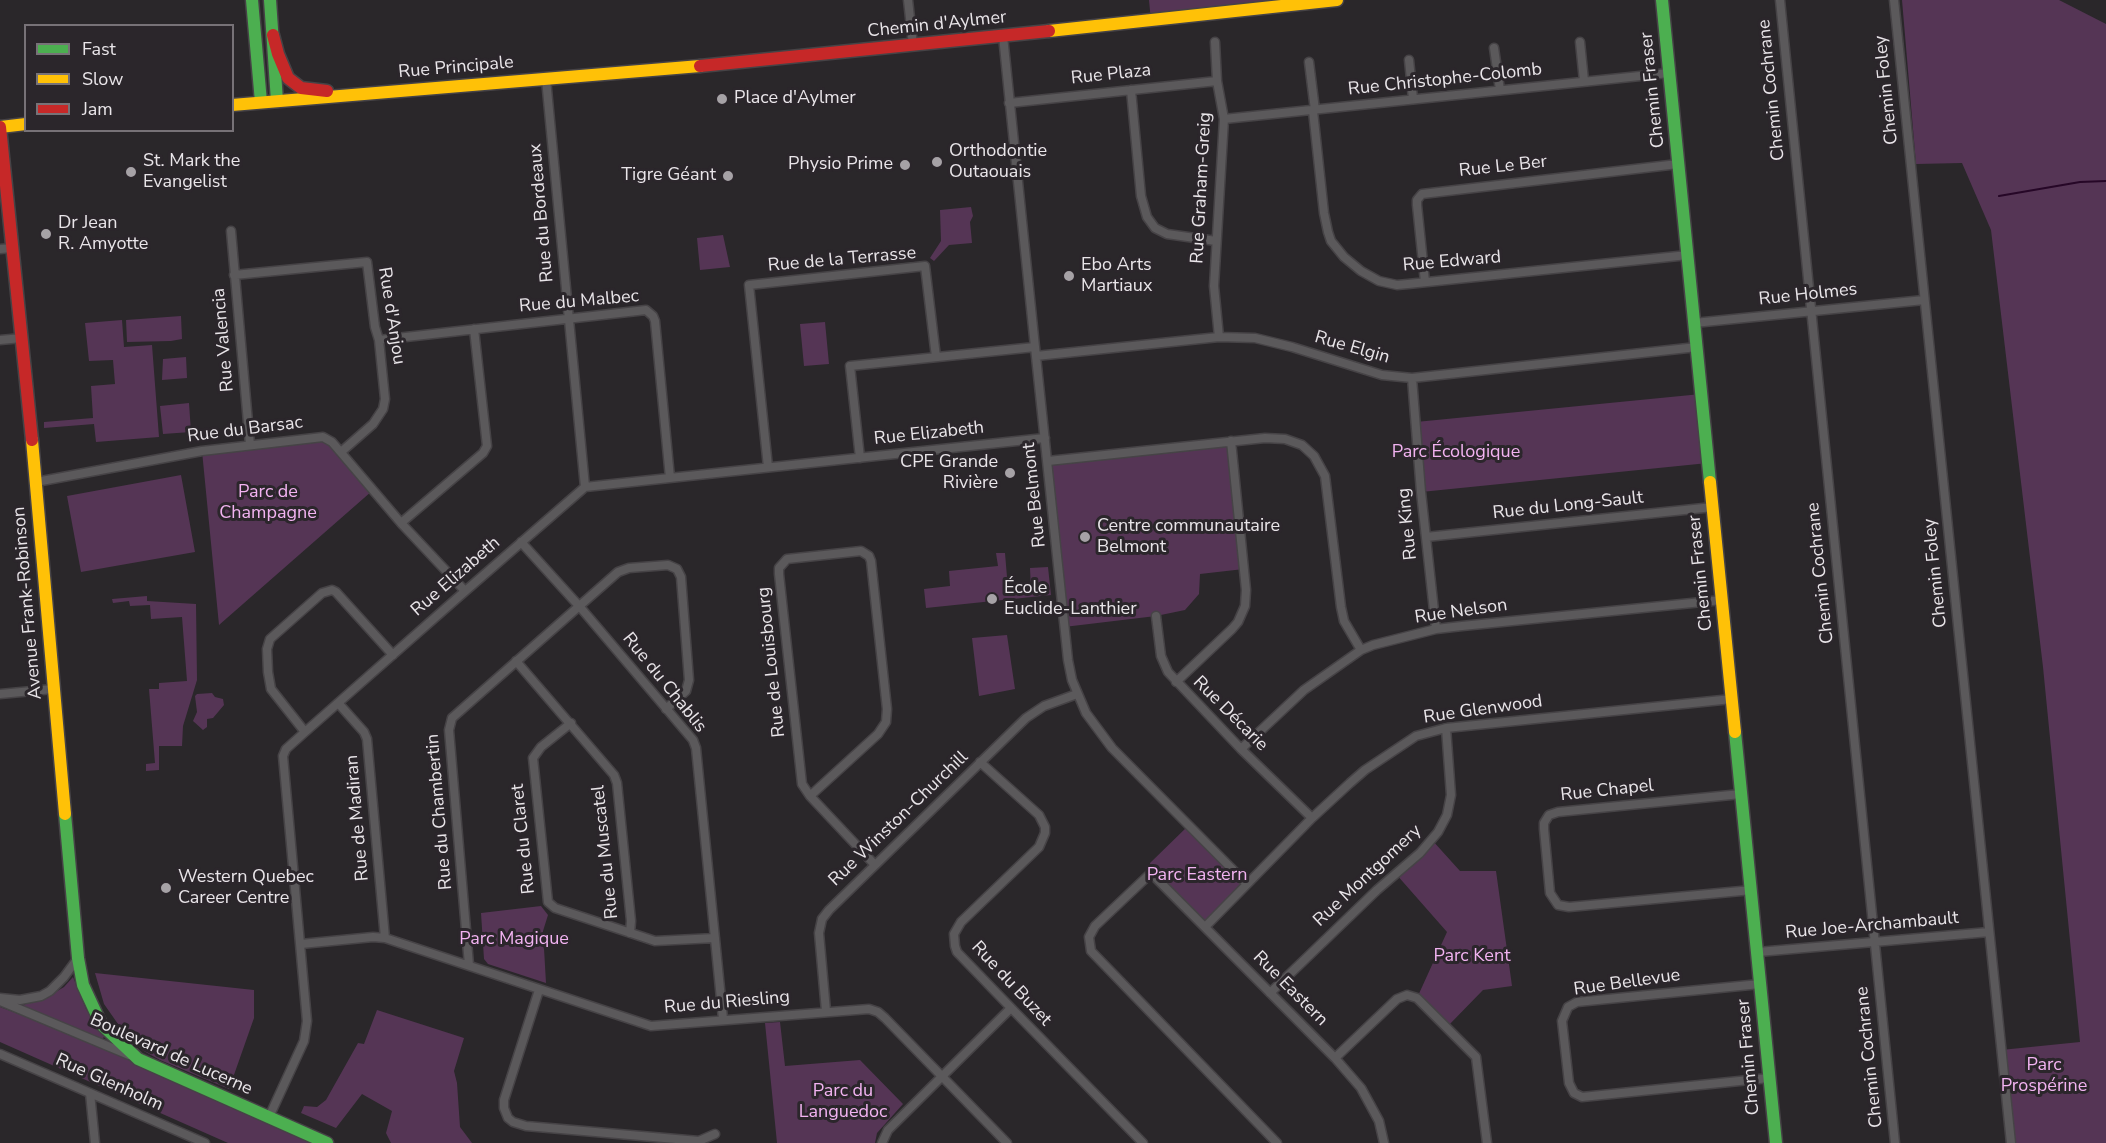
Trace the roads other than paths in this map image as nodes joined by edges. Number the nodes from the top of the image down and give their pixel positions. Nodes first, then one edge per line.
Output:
1 (252, 0) edge
2 (270, 0) edge
3 (908, 0) edge
4 (1337, 0) edge
5 (1662, 0) edge
6 (1780, 0) edge
7 (1894, 0) edge
8 (273, 35) junction
9 (1003, 36) junction
10 (1215, 42) dead end
11 (1580, 42) dead end
12 (913, 45) junction
13 (1494, 48) dead end
14 (1409, 60) dead end
15 (1310, 62) dead end
16 (683, 68) joint
17 (1669, 73) junction
18 (546, 79) junction
19 (1217, 81) junction
20 (1584, 81) junction
21 (1131, 90) junction
22 (1500, 90) junction
23 (358, 94) junction
24 (1413, 99) junction
25 (277, 101) junction
26 (261, 102) junction
27 (1009, 103) junction
28 (234, 105) edge
29 (1314, 110) junction
30 (1224, 119) junction
31 (24, 124) edge
32 (0, 126) edge
33 (1678, 164) junction
34 (231, 231) dead end
35 (1216, 241) junction
36 (6, 249) edge
37 (1688, 255) junction
38 (234, 275) junction
39 (1425, 282) junction
40 (1924, 300) junction
41 (1811, 310) junction
42 (569, 318) junction
43 (1694, 323) junction
44 (474, 329) junction
45 (1219, 337) junction
46 (21, 338) junction
47 (0, 340) edge
48 (379, 340) junction
49 (1697, 347) junction
50 (1035, 352) junction
51 (936, 357) junction
52 (1412, 378) junction
53 (1045, 438) junction
54 (1231, 441) junction
55 (250, 445) junction
56 (341, 452) junction
57 (860, 458) junction
58 (1048, 461) junction
59 (768, 468) junction
60 (670, 478) junction
61 (36, 482) junction
62 (585, 487) junction
63 (1713, 507) junction
64 (401, 524) junction
65 (1426, 537) junction
66 (521, 542) junction
67 (465, 591) junction
68 (1722, 600) junction
69 (580, 607) junction
70 (1156, 616) dead end
71 (1436, 629) junction
72 (1361, 650) junction
73 (393, 655) junction
74 (516, 661) junction
75 (1176, 682) junction
76 (53, 689) junction
77 (0, 694) edge
78 (1077, 694) junction
79 (1732, 699) junction
80 (339, 704) junction
81 (666, 709) junction
82 (571, 723) junction
83 (1446, 728) junction
84 (304, 732) junction
85 (1241, 749) junction
86 (980, 762) junction
87 (1741, 794) junction
88 (810, 796) junction
89 (1312, 818) junction
90 (875, 865) junction
91 (1247, 884) junction
92 (1752, 890) junction
93 (1205, 927) junction
94 (1989, 932) junction
95 (630, 933) junction
96 (385, 938) junction
97 (715, 938) junction
98 (1875, 943) junction
99 (301, 944) junction
100 (1758, 952) junction
101 (78, 958) junction
102 (469, 965) junction
103 (1760, 984) junction
104 (539, 990) junction
105 (1270, 993) junction
106 (0, 1000) edge
107 (1011, 1008) junction
108 (826, 1011) junction
109 (723, 1019) junction
110 (0, 1054) edge
111 (1335, 1058) junction
112 (138, 1059) junction
113 (941, 1077) junction
114 (1769, 1078) junction
115 (90, 1093) junction
116 (269, 1118) junction
117 (715, 1134) dead end
118 (202, 1142) edge
119 (95, 1143) edge
120 (327, 1143) edge
121 (882, 1143) edge
122 (1006, 1143) edge
123 (1143, 1143) edge
124 (1277, 1143) edge
125 (1384, 1143) edge
126 (1487, 1143) edge
127 (1776, 1143) edge
128 (1895, 1143) edge
129 (2011, 1143) edge

1 - 26 main road
2 - 8 main road
3 - 12 street
4 - 9 main road, Chemin d'Aylmer
5 - 17 main road, Chemin Fraser
6 - 41 street, Chemin Cochrane
7 - 40 street, Chemin Foley
8 - 23 main road
8 - 25 main road
9 - 12 main road, Chemin d'Aylmer
9 - 27 street, Rue Belmont
10 - 19 street, Rue Graham-Greig
11 - 20 street
12 - 16 main road, Chemin d'Aylmer
13 - 22 street
14 - 24 street
15 - 29 street, Rue Edward
16 - 18 main road, Rue Principale
17 - 20 street, Rue Christophe-Colomb
17 - 33 main road, Chemin Fraser
18 - 23 main road, Rue Principale
18 - 42 street, Rue du Bordeaux
19 - 21 street, Rue Plaza
19 - 30 street, Rue Graham-Greig
20 - 22 street, Rue Christophe-Colomb
21 - 27 street, Rue Plaza
21 - 35 street
22 - 24 street, Rue Christophe-Colomb
23 - 25 main road, Rue Principale
24 - 29 street, Rue Christophe-Colomb
25 - 26 main road, Rue Principale
26 - 28 main road, Rue Principale
27 - 50 street, Rue Belmont
29 - 30 street, Rue Christophe-Colomb
29 - 39 street, Rue Edward
30 - 35 street, Rue Graham-Greig
31 - 32 main road
32 - 36 main road, Avenue Frank-Robinson
33 - 37 main road, Chemin Fraser
33 - 39 street, Rue Le Ber
34 - 38 street, Rue Valencia
35 - 45 street, Rue Graham-Greig
36 - 46 main road, Avenue Frank-Robinson
37 - 39 street, Rue Edward
37 - 43 main road, Chemin Fraser
38 - 48 street, Rue d'Anjou
38 - 55 street, Rue Valencia
40 - 41 street, Rue Holmes
40 - 94 street, Chemin Foley
41 - 43 street, Rue Holmes
41 - 98 street, Chemin Cochrane
42 - 44 street, Rue du Malbec
42 - 60 street, Rue du Malbec
42 - 62 street, Rue du Bordeaux
43 - 49 main road, Chemin Fraser
44 - 48 street, Rue du Malbec
44 - 64 street
45 - 50 street, Rue Elgin
45 - 52 street, Rue Elgin
46 - 47 street
46 - 61 main road, Avenue Frank-Robinson
48 - 56 street, Rue d'Anjou
49 - 52 street, Rue Elgin
49 - 63 main road, Chemin Fraser
50 - 51 street, Rue Elgin
50 - 53 street, Rue Belmont
51 - 57 street, Rue Elgin
51 - 59 street, Rue de la Terrasse
52 - 65 street, Rue King
53 - 57 street, Rue Elizabeth
53 - 58 street, Rue Belmont
54 - 58 street
54 - 72 street
54 - 75 street
55 - 56 street, Rue du Barsac
55 - 61 street, Rue du Barsac
56 - 64 street, Rue du Barsac
57 - 59 street, Rue Elizabeth
58 - 78 street, Rue Belmont
59 - 60 street, Rue Elizabeth
60 - 62 street, Rue Elizabeth
61 - 76 main road, Avenue Frank-Robinson
62 - 66 street, Rue Elizabeth
63 - 65 street, Rue du Long-Sault
63 - 68 main road, Chemin Fraser
64 - 67 street, Rue du Barsac
65 - 71 street, Rue King
66 - 67 street, Rue Elizabeth
66 - 69 street, Rue du Chablis
67 - 73 street, Rue Elizabeth
68 - 71 street, Rue Nelson
68 - 79 main road, Chemin Fraser
69 - 74 street, Rue du Chambertin
69 - 81 street, Rue du Chablis
69 - 81 street, Rue du Chambertin
70 - 75 street, Rue Décarie
71 - 72 street, Rue Nelson
72 - 85 street, Rue Nelson
73 - 80 street, Rue Elizabeth
73 - 84 street
74 - 82 street, Rue du Muscatel
74 - 102 street, Rue du Chambertin
75 - 85 street, Rue Décarie
76 - 77 street
76 - 101 main road, Avenue Frank-Robinson
78 - 86 street, Rue Winston-Churchill
78 - 91 street, Rue Belmont
79 - 83 street, Rue Glenwood
79 - 87 main road, Chemin Fraser
80 - 84 street, Rue Elizabeth
80 - 96 street, Rue de Madiran
81 - 97 street, Rue du Chablis
82 - 95 street, Rue du Muscatel
82 - 95 street, Rue du Claret
83 - 89 street, Rue Glenwood
83 - 105 street, Rue Montgomery
84 - 99 street, Rue Elizabeth
85 - 89 street, Rue Décarie
86 - 90 street, Rue Winston-Churchill
86 - 107 street, Rue du Buzet
87 - 92 main road, Chemin Fraser
87 - 92 street, Rue Chapel
88 - 88 street, Rue de Louisbourg
88 - 90 street, Rue de Louisbourg
89 - 91 street, Rue Glenwood
90 - 108 street, Rue Winston-Churchill
91 - 93 street, Rue Glenwood
92 - 100 main road, Chemin Fraser
93 - 105 street, Rue Eastern
93 - 124 street, Rue Eastern
94 - 98 street, Rue Joe-Archambault
94 - 129 street, Chemin Foley
95 - 97 street, Rue du Claret
96 - 99 street, Rue du Riesling
96 - 102 street, Rue du Riesling
97 - 109 street, Rue du Chablis
98 - 100 street, Rue Joe-Archambault
98 - 128 street, Chemin Cochrane
99 - 116 street, Rue Elizabeth
100 - 103 main road, Chemin Fraser
101 - 106 street
101 - 112 main road, Avenue Frank-Robinson
102 - 104 street, Rue du Riesling
103 - 114 main road, Chemin Fraser
103 - 114 street, Rue Bellevue
104 - 109 street, Rue du Riesling
104 - 117 street
105 - 111 street, Rue Eastern
106 - 112 street, Boulevard de Lucerne
107 - 113 street
107 - 123 street, Rue du Buzet
108 - 109 street, Rue du Riesling
108 - 113 street, Rue du Riesling
110 - 115 street, Rue Glenholm
111 - 125 street, Rue Eastern
111 - 126 street
112 - 116 main road, Boulevard de Lucerne
113 - 121 street
113 - 122 street, Rue du Riesling
114 - 127 main road, Chemin Fraser
115 - 118 street, Rue Glenholm
115 - 119 street
116 - 120 main road, Boulevard de Lucerne

